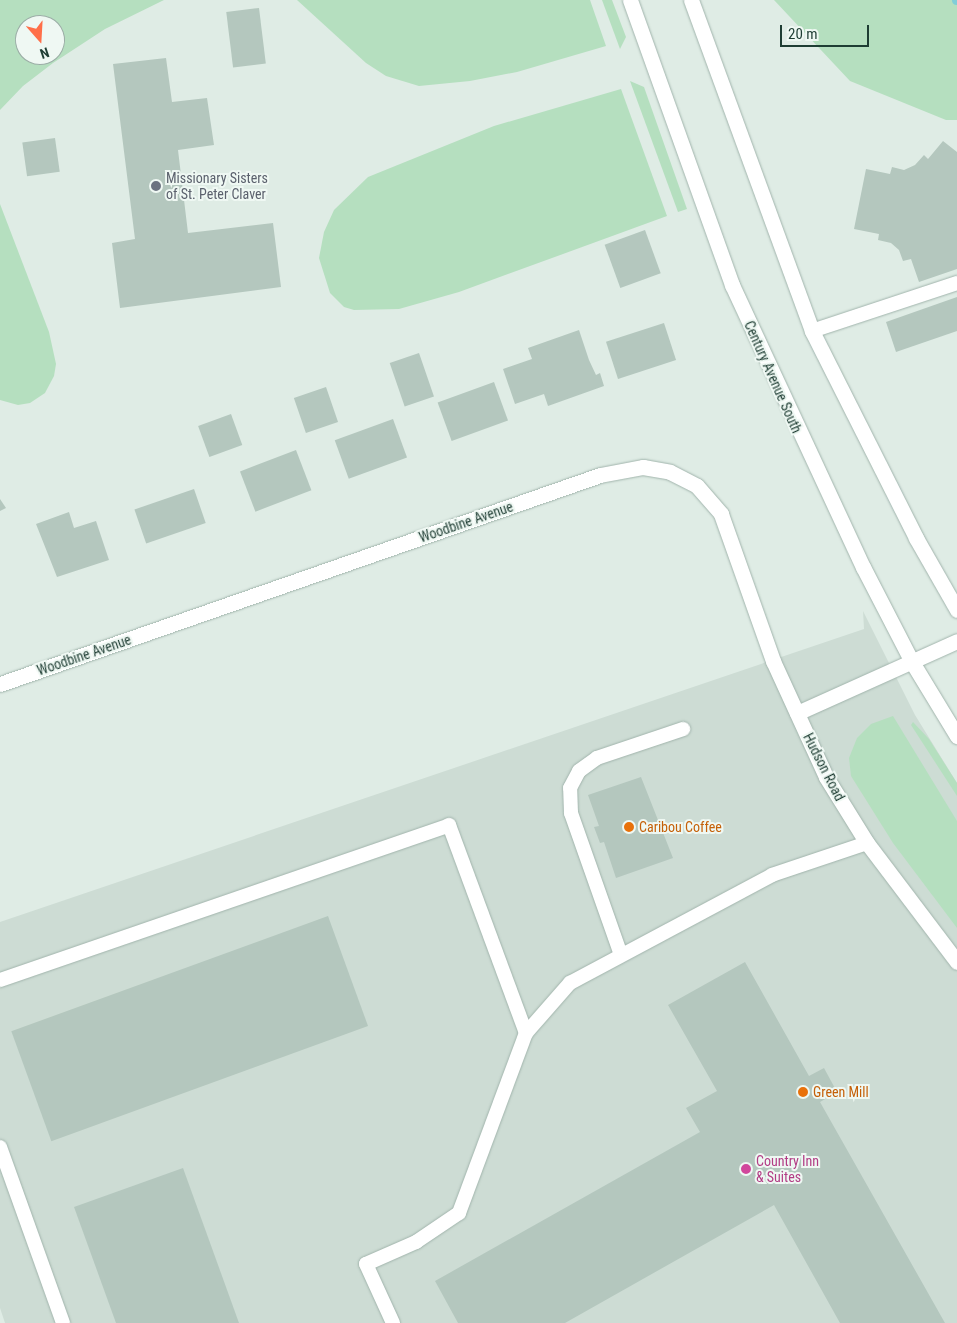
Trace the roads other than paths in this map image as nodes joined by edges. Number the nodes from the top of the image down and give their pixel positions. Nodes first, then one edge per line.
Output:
1 (630, 0) edge
2 (691, 0) edge
3 (957, 283) edge
4 (812, 331) junction
5 (957, 610) edge
6 (957, 641) edge
7 (912, 662) junction
8 (0, 684) edge
9 (797, 713) junction
10 (683, 729) dead end
11 (957, 736) edge
12 (867, 843) junction
13 (621, 955) junction
14 (957, 962) edge
15 (0, 980) edge
16 (526, 1033) junction
17 (0, 1146) edge
18 (62, 1323) edge
19 (394, 1323) edge

1 - 7 main road, Century Avenue South
2 - 4 main road
3 - 4 lane
4 - 5 main road
6 - 7 main road
7 - 9 main road
7 - 11 main road, Century Avenue South
8 - 9 main road, Woodbine Avenue
9 - 12 main road, Hudson Road
10 - 13 lane
12 - 13 lane
12 - 14 main road, Hudson Road
13 - 16 lane
15 - 16 lane
16 - 19 lane
17 - 18 lane

